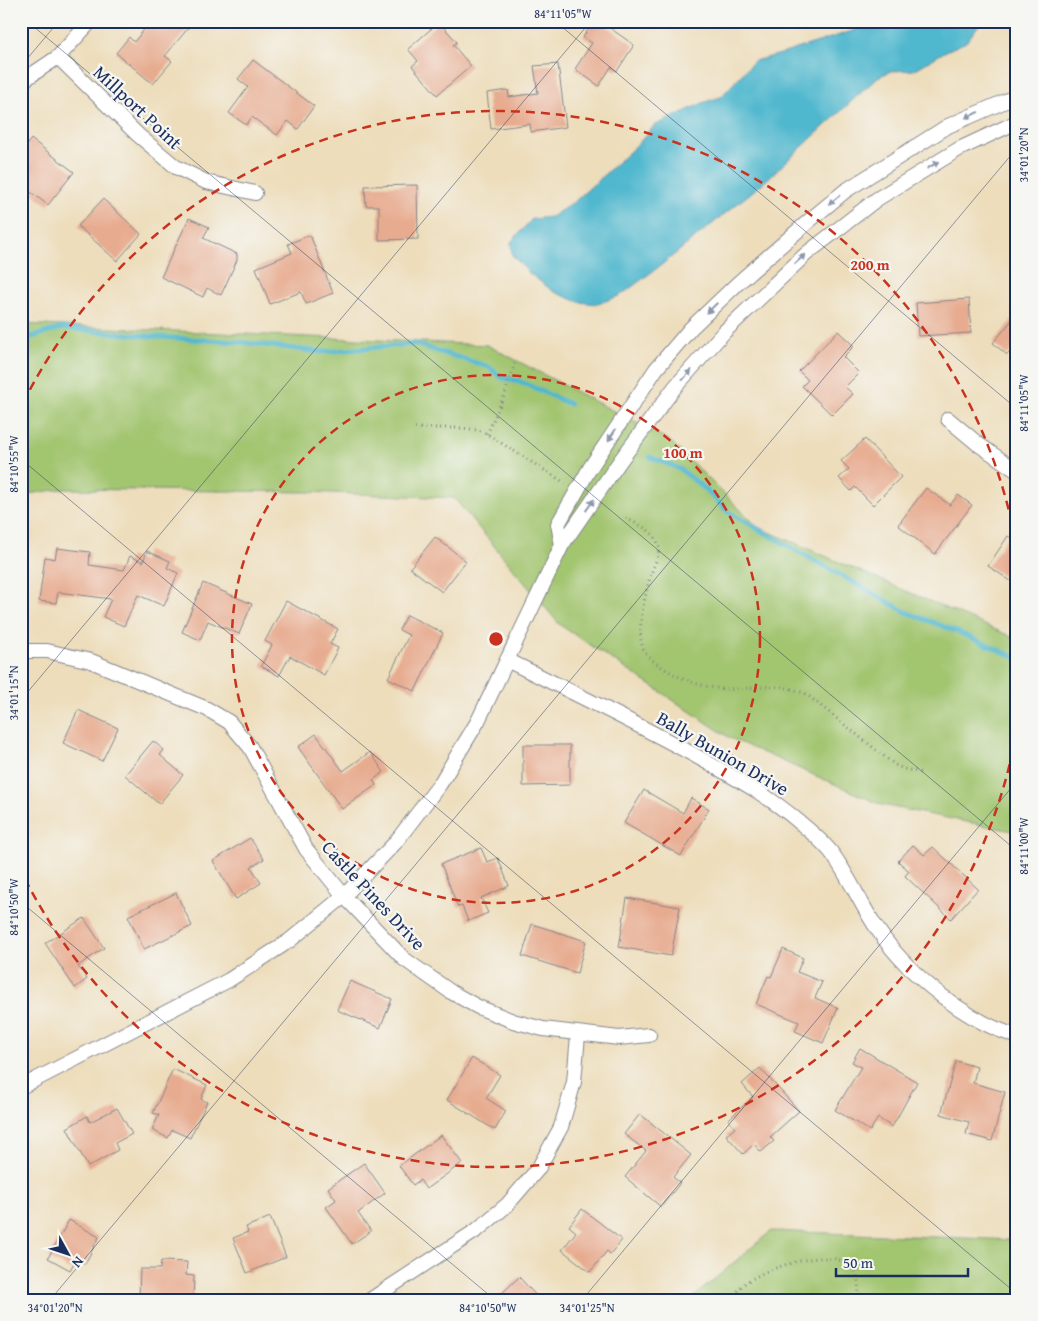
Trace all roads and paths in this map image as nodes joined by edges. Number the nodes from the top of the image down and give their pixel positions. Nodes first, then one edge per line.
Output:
1 (91, 21) edge
2 (58, 57) junction
3 (21, 82) edge
4 (1017, 96) edge
5 (1017, 122) edge
6 (255, 194) dead end
7 (515, 363) dead end
8 (948, 419) dead end
9 (416, 428) dead end
10 (487, 434) junction
11 (1017, 471) edge
12 (569, 485) dead end
13 (626, 518) dead end
14 (562, 545) junction
15 (21, 651) edge
16 (508, 660) junction
17 (924, 773) dead end
18 (344, 896) junction
19 (578, 1035) junction
20 (649, 1035) dead end
21 (1017, 1036) edge
22 (21, 1087) edge
23 (370, 1300) edge
24 (733, 1300) edge
25 (858, 1300) edge

1 - 2 street
2 - 3 street
2 - 6 street, Millport Point
4 -> 14 street
14 -> 5 street
7 - 10 path
8 - 11 street
9 - 10 path
10 - 12 path
13 - 17 path
14 - 16 street
15 - 18 street, Castle Pines Drive
16 - 18 street
16 - 21 street, Bally Bunion Drive
18 - 19 street, Castle Pines Drive
18 - 22 street
19 - 20 street, Castle Pines Drive
19 - 23 street
24 - 25 path

